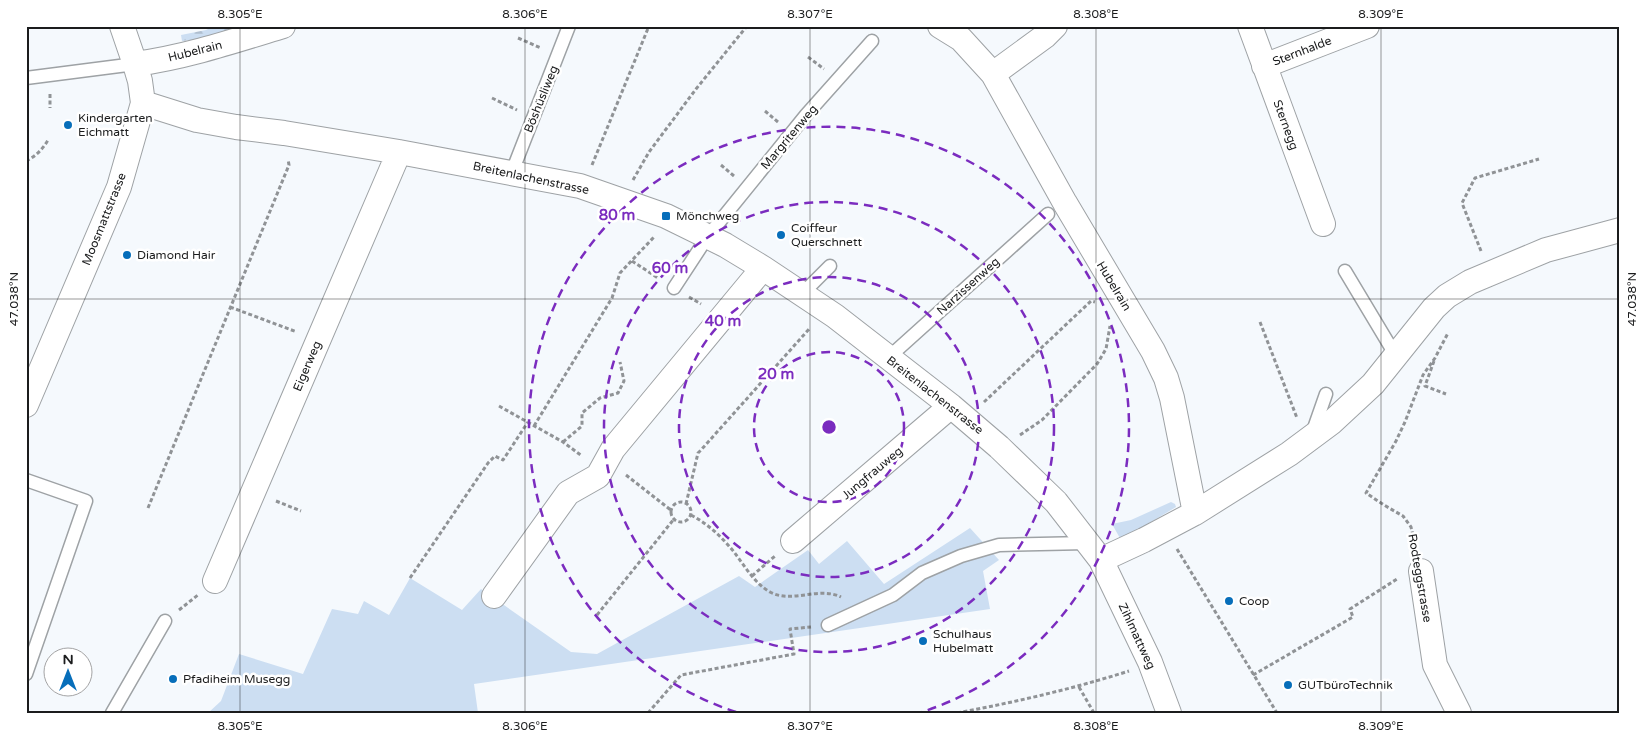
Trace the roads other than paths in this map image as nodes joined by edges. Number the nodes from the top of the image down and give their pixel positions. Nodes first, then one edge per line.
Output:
1 (122, 26) edge
2 (283, 26) edge
3 (569, 26) edge
4 (940, 26) edge
5 (1055, 26) edge
6 (1250, 26) edge
7 (1367, 26) edge
8 (872, 41) dead end
9 (135, 64) junction
10 (1264, 66) junction
11 (993, 74) junction
12 (26, 78) edge
13 (142, 103) junction
14 (399, 152) junction
15 (512, 172) junction
16 (1048, 214) dead end
17 (1323, 224) dead end
18 (1620, 230) edge
19 (708, 236) junction
20 (830, 266) dead end
21 (763, 268) junction
22 (1345, 271) dead end
23 (674, 288) dead end
24 (802, 294) junction
25 (1396, 356) junction
26 (888, 358) junction
27 (1326, 394) dead end
28 (26, 405) edge
29 (951, 406) junction
30 (1310, 439) junction
31 (26, 480) edge
32 (1194, 513) junction
33 (792, 541) road end
34 (1094, 551) junction
35 (1421, 572) road end
36 (215, 581) road end
37 (494, 596) dead end
38 (165, 621) road end
39 (828, 625) dead end
40 (26, 674) edge
41 (112, 713) edge
42 (1169, 713) edge
43 (1459, 713) edge

1 - 9 street, Moosmattstrasse
2 - 9 street, Hubelrain
3 - 15 lane, Böshüsliweg
4 - 11 street, Hubelrain
5 - 11 street
6 - 10 street, Sternegg
7 - 10 street, Sternhalde
8 - 19 lane, Margritenweg
9 - 12 lane
9 - 13 street, Moosmattstrasse
10 - 17 street, Sternegg
11 - 32 street, Hubelrain
13 - 14 street, Breitenlachenstrasse
13 - 28 street, Moosmattstrasse
14 - 15 street, Breitenlachenstrasse
14 - 36 street, Eigerweg
15 - 19 street, Breitenlachenstrasse
16 - 26 lane, Narzissenweg
18 - 25 street
19 - 21 street, Breitenlachenstrasse
19 - 23 lane, Margritenweg
20 - 24 lane
21 - 24 street, Breitenlachenstrasse
21 - 37 street
22 - 25 lane
24 - 26 street, Breitenlachenstrasse
25 - 30 street
26 - 29 street, Breitenlachenstrasse
27 - 30 lane
29 - 33 street, Jungfrauweg
29 - 34 street, Breitenlachenstrasse
30 - 32 street
31 - 40 lane
32 - 34 street
34 - 39 lane
34 - 42 street, Zihlmattweg
35 - 43 street, Rodteggstrasse
38 - 41 lane

